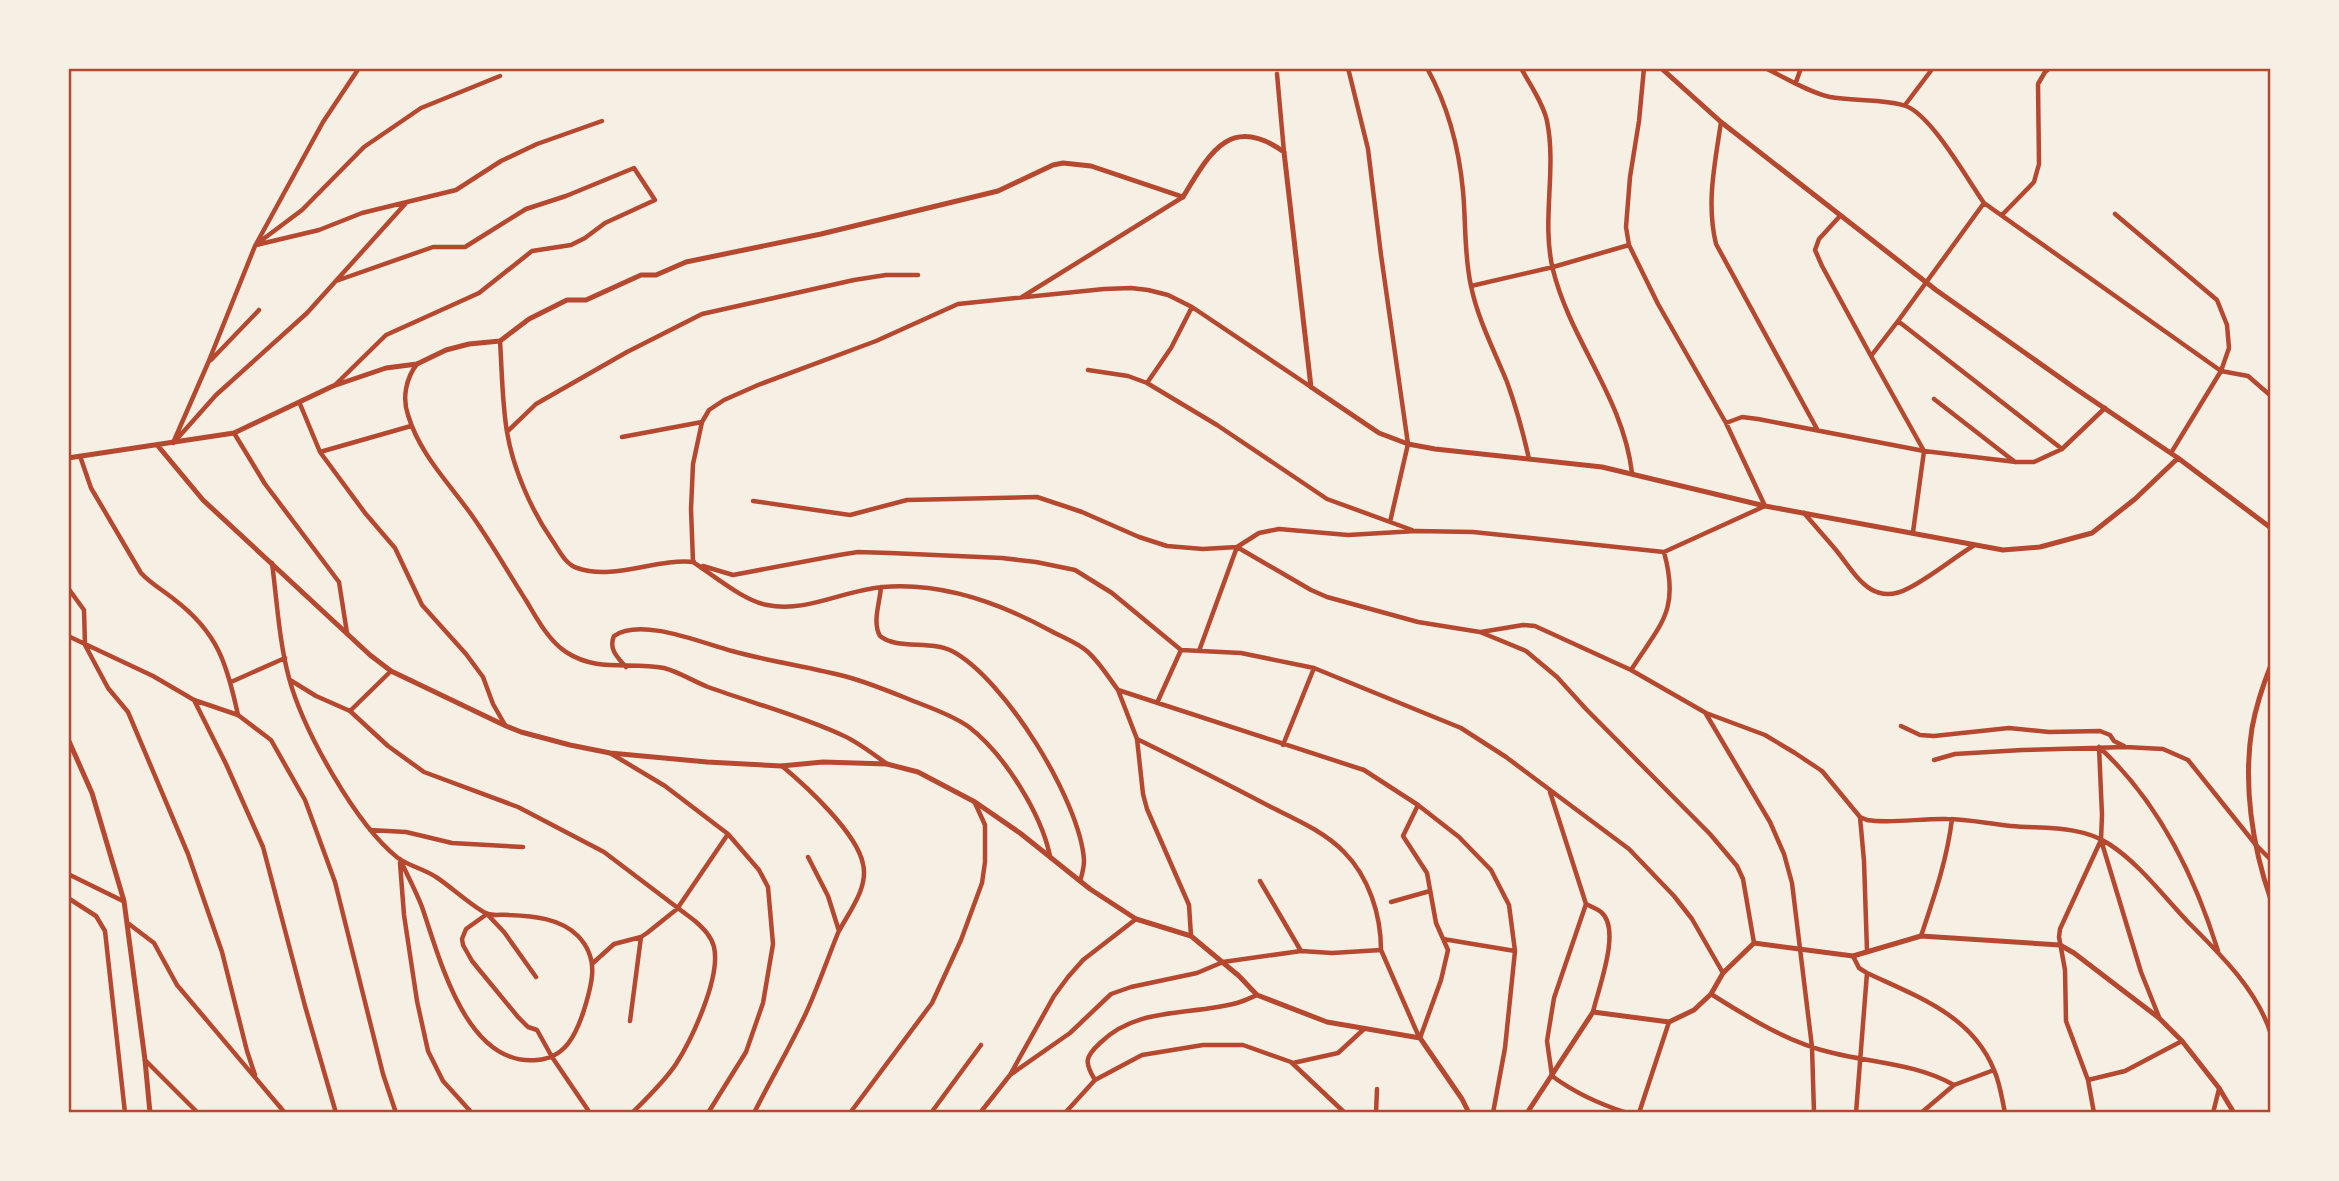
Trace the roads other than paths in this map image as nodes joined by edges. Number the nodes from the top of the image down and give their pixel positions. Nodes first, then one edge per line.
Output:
1 (359, 68) edge
2 (1348, 68) edge
3 (1427, 68) edge
4 (1521, 68) edge
5 (1644, 68) edge
6 (1661, 68) edge
7 (1766, 68) edge
8 (1801, 68) edge
9 (1933, 68) edge
10 (2050, 68) edge
11 (1276, 74) dead end
12 (500, 76) dead end
13 (1796, 82) junction
14 (1905, 106) junction
15 (602, 121) dead end
16 (1721, 122) junction
17 (1284, 152) junction
18 (1182, 197) junction
19 (408, 201) junction
20 (1984, 203) junction
21 (2115, 214) dead end
22 (2002, 215) junction
23 (1840, 216) junction
24 (1629, 245) junction
25 (255, 246) junction
26 (1553, 267) junction
27 (918, 275) dead end
28 (336, 281) junction
29 (1925, 282) junction
30 (1471, 286) junction
31 (1019, 299) junction
32 (1192, 307) junction
33 (259, 310) dead end
34 (1898, 321) junction
35 (500, 341) junction
36 (1871, 356) junction
37 (208, 363) junction
38 (417, 364) junction
39 (1088, 370) dead end
40 (2221, 371) junction
41 (1147, 383) junction
42 (333, 386) junction
43 (1311, 387) junction
44 (2271, 396) edge
45 (1934, 399) dead end
46 (300, 404) junction
47 (2105, 408) junction
48 (702, 422) junction
49 (1726, 423) junction
50 (411, 426) junction
51 (1818, 430) junction
52 (507, 432) junction
53 (234, 433) junction
54 (622, 437) dead end
55 (173, 443) junction
56 (1408, 444) junction
57 (158, 446) junction
58 (2062, 449) junction
59 (1924, 451) junction
60 (320, 452) junction
61 (2171, 453) junction
62 (80, 456) junction
63 (68, 458) edge
64 (1529, 458) junction
65 (2178, 458) junction
66 (2016, 462) junction
67 (1632, 473) junction
68 (753, 501) dead end
69 (1765, 506) junction
70 (1804, 513) junction
71 (1390, 522) junction
72 (2271, 528) edge
73 (1416, 531) junction
74 (1913, 533) junction
75 (1973, 545) junction
76 (1237, 547) junction
77 (1664, 552) junction
78 (272, 562) junction
79 (693, 562) junction
80 (881, 587) junction
81 (68, 588) edge
82 (1480, 632) junction
83 (346, 633) junction
84 (68, 636) edge
85 (85, 645) junction
86 (1181, 650) junction
87 (1199, 650) junction
88 (285, 658) junction
89 (2271, 665) edge
90 (626, 667) junction
91 (1314, 667) junction
92 (1631, 670) junction
93 (391, 671) junction
94 (289, 679) junction
95 (231, 682) junction
96 (1118, 690) junction
97 (194, 700) junction
98 (1157, 703) junction
99 (350, 711) junction
100 (1706, 713) junction
101 (238, 715) junction
102 (506, 726) junction
103 (1901, 726) dead end
104 (68, 739) edge
105 (1137, 739) junction
106 (1283, 745) junction
107 (2099, 747) junction
108 (2124, 747) junction
109 (610, 753) junction
110 (1934, 760) dead end
111 (887, 764) junction
112 (781, 766) junction
113 (1550, 792) junction
114 (975, 802) junction
115 (1418, 805) junction
116 (1860, 817) junction
117 (1952, 819) junction
118 (369, 830) junction
119 (728, 834) junction
120 (2101, 840) junction
121 (2256, 845) junction
122 (523, 847) dead end
123 (1050, 856) junction
124 (808, 857) dead end
125 (400, 859) junction
126 (2271, 859) edge
127 (68, 874) edge
128 (1080, 881) junction
129 (1260, 881) dead end
130 (1430, 891) junction
131 (68, 898) edge
132 (2271, 900) edge
133 (124, 901) junction
134 (1391, 902) dead end
135 (1586, 904) junction
136 (677, 909) junction
137 (487, 914) junction
138 (1136, 919) junction
139 (128, 925) junction
140 (839, 932) junction
141 (1191, 936) junction
142 (1921, 936) junction
143 (641, 937) junction
144 (1443, 939) junction
145 (1754, 943) junction
146 (2060, 946) junction
147 (1801, 948) junction
148 (1381, 950) junction
149 (1301, 951) junction
150 (1515, 951) junction
151 (1867, 951) junction
152 (2218, 952) junction
153 (1853, 956) junction
154 (1223, 962) junction
155 (593, 963) junction
156 (1723, 973) junction
157 (1867, 973) junction
158 (536, 977) dead end
159 (1711, 994) junction
160 (1257, 995) junction
161 (1592, 1012) junction
162 (2159, 1018) junction
163 (629, 1021) dead end
164 (1669, 1022) junction
165 (1364, 1029) junction
166 (2271, 1034) edge
167 (1420, 1038) junction
168 (2182, 1041) junction
169 (981, 1045) dead end
170 (1812, 1047) junction
171 (552, 1057) junction
172 (1861, 1058) junction
173 (145, 1060) junction
174 (1292, 1063) junction
175 (1994, 1070) junction
176 (255, 1075) junction
177 (1010, 1075) junction
178 (1552, 1076) junction
179 (1094, 1080) junction
180 (2088, 1080) junction
181 (1954, 1085) junction
182 (2219, 1088) junction
183 (1377, 1089) dead end
184 (124, 1113) edge
185 (150, 1113) edge
186 (198, 1113) edge
187 (285, 1113) edge
188 (336, 1113) edge
189 (396, 1113) edge
190 (472, 1113) edge
191 (590, 1113) edge
192 (632, 1113) edge
193 (708, 1113) edge
194 (754, 1113) edge
195 (850, 1113) edge
196 (931, 1113) edge
197 (980, 1113) edge
198 (1065, 1113) edge
199 (1345, 1113) edge
200 (1376, 1113) edge
201 (1469, 1113) edge
202 (1493, 1113) edge
203 (1527, 1113) edge
204 (1627, 1113) edge
205 (1639, 1113) edge
206 (1814, 1113) edge
207 (1856, 1113) edge
208 (1922, 1113) edge
209 (2005, 1113) edge
210 (2094, 1113) edge
211 (2213, 1113) edge
212 (2234, 1113) edge

1 - 25 street
2 - 56 street
3 - 30 street
4 - 26 street
5 - 24 street
6 - 16 street
7 - 13 street
8 - 13 street
9 - 14 street
10 - 22 street
11 - 17 street
12 - 25 street
13 - 14 street
14 - 20 street
15 - 19 street
16 - 23 street
16 - 51 street
17 - 18 street
17 - 43 street
18 - 31 street
18 - 35 street
19 - 25 street
19 - 28 street
20 - 22 street
20 - 29 street
21 - 40 street
22 - 40 street
23 - 29 street
23 - 36 street
24 - 26 street
24 - 49 street
25 - 37 street
26 - 30 street
26 - 67 street
27 - 52 street
28 - 42 street
28 - 55 street
29 - 34 street
29 - 47 street
30 - 64 street
31 - 32 street
31 - 48 street
32 - 41 street
32 - 43 street
33 - 37 street
34 - 36 street
34 - 58 street
35 - 38 street
35 - 52 street
36 - 59 street
37 - 55 street
38 - 42 street
38 - 50 street
39 - 41 street
40 - 44 street
40 - 61 street
41 - 71 street
42 - 46 street
43 - 56 street
45 - 66 street
46 - 53 street
46 - 60 street
47 - 58 street
47 - 61 street
48 - 54 street
48 - 79 street
49 - 51 street
49 - 69 street
50 - 60 street
50 - 90 street
51 - 59 street
52 - 79 street
53 - 55 street
53 - 83 street
55 - 57 street
56 - 64 street
56 - 71 street
57 - 62 street
57 - 78 street
58 - 66 street
59 - 66 street
59 - 74 street
60 - 102 street
61 - 65 street
62 - 63 street
62 - 95 street
64 - 67 street
65 - 72 street
65 - 75 street
67 - 69 street
68 - 76 street
69 - 70 street
69 - 77 street
70 - 74 street
70 - 75 street
71 - 73 street
73 - 76 street
73 - 77 street
74 - 75 street
76 - 82 street
76 - 87 street
77 - 92 street
78 - 83 street
78 - 88 street
79 - 80 street
79 - 86 street
80 - 96 street
80 - 128 street
81 - 85 street
82 - 92 street
82 - 145 street
83 - 93 street
84 - 85 street
85 - 97 street
85 - 176 street
86 - 87 street
86 - 98 street
87 - 91 street
88 - 94 street
88 - 95 street
89 - 121 street
90 - 111 street
90 - 123 street
91 - 106 street
91 - 113 street
92 - 100 street
93 - 99 street
93 - 102 street
94 - 99 street
94 - 118 street
95 - 101 street
96 - 98 street
96 - 105 street
97 - 101 street
97 - 188 street
98 - 106 street
99 - 136 street
100 - 116 street
100 - 147 street
101 - 189 street
102 - 109 street
103 - 108 street
104 - 133 street
105 - 141 street
105 - 148 street
106 - 115 street
107 - 108 street
107 - 110 street
107 - 120 street
107 - 152 street
108 - 121 street
109 - 112 street
109 - 119 street
111 - 112 street
111 - 114 street
112 - 140 street
113 - 135 street
113 - 156 street
114 - 123 street
114 - 195 street
115 - 130 street
115 - 150 street
116 - 117 street
116 - 151 street
117 - 120 street
117 - 142 street
118 - 122 street
118 - 125 street
119 - 136 street
119 - 193 street
120 - 146 street
120 - 152 street
120 - 162 street
121 - 126 street
121 - 132 street
123 - 128 street
124 - 140 street
125 - 137 street
125 - 171 street
125 - 190 street
127 - 133 street
128 - 138 street
129 - 149 street
130 - 134 street
130 - 144 street
131 - 184 street
133 - 139 street
135 - 161 street
135 - 178 street
136 - 143 street
136 - 192 street
137 - 155 street
137 - 158 street
137 - 171 street
138 - 141 street
138 - 177 street
139 - 173 street
139 - 176 street
140 - 194 street
141 - 154 street
142 - 146 street
142 - 151 street
143 - 155 street
143 - 163 street
144 - 150 street
144 - 167 street
145 - 147 street
145 - 156 street
146 - 162 street
146 - 180 street
147 - 153 street
147 - 170 street
148 - 149 street
148 - 167 street
149 - 154 street
150 - 202 street
151 - 153 street
152 - 166 street
153 - 157 street
154 - 160 street
154 - 177 street
155 - 171 street
156 - 159 street
157 - 172 street
157 - 175 street
159 - 164 street
159 - 170 street
160 - 165 street
160 - 179 street
161 - 164 street
161 - 178 street
162 - 168 street
164 - 205 street
165 - 167 street
165 - 174 street
167 - 201 street
168 - 180 street
168 - 182 street
169 - 196 street
170 - 172 street
170 - 206 street
171 - 191 street
172 - 181 street
172 - 207 street
173 - 185 street
173 - 186 street
174 - 179 street
174 - 199 street
175 - 181 street
175 - 209 street
176 - 187 street
177 - 197 street
178 - 203 street
178 - 204 street
179 - 198 street
180 - 210 street
181 - 208 street
182 - 211 street
182 - 212 street
183 - 200 street

